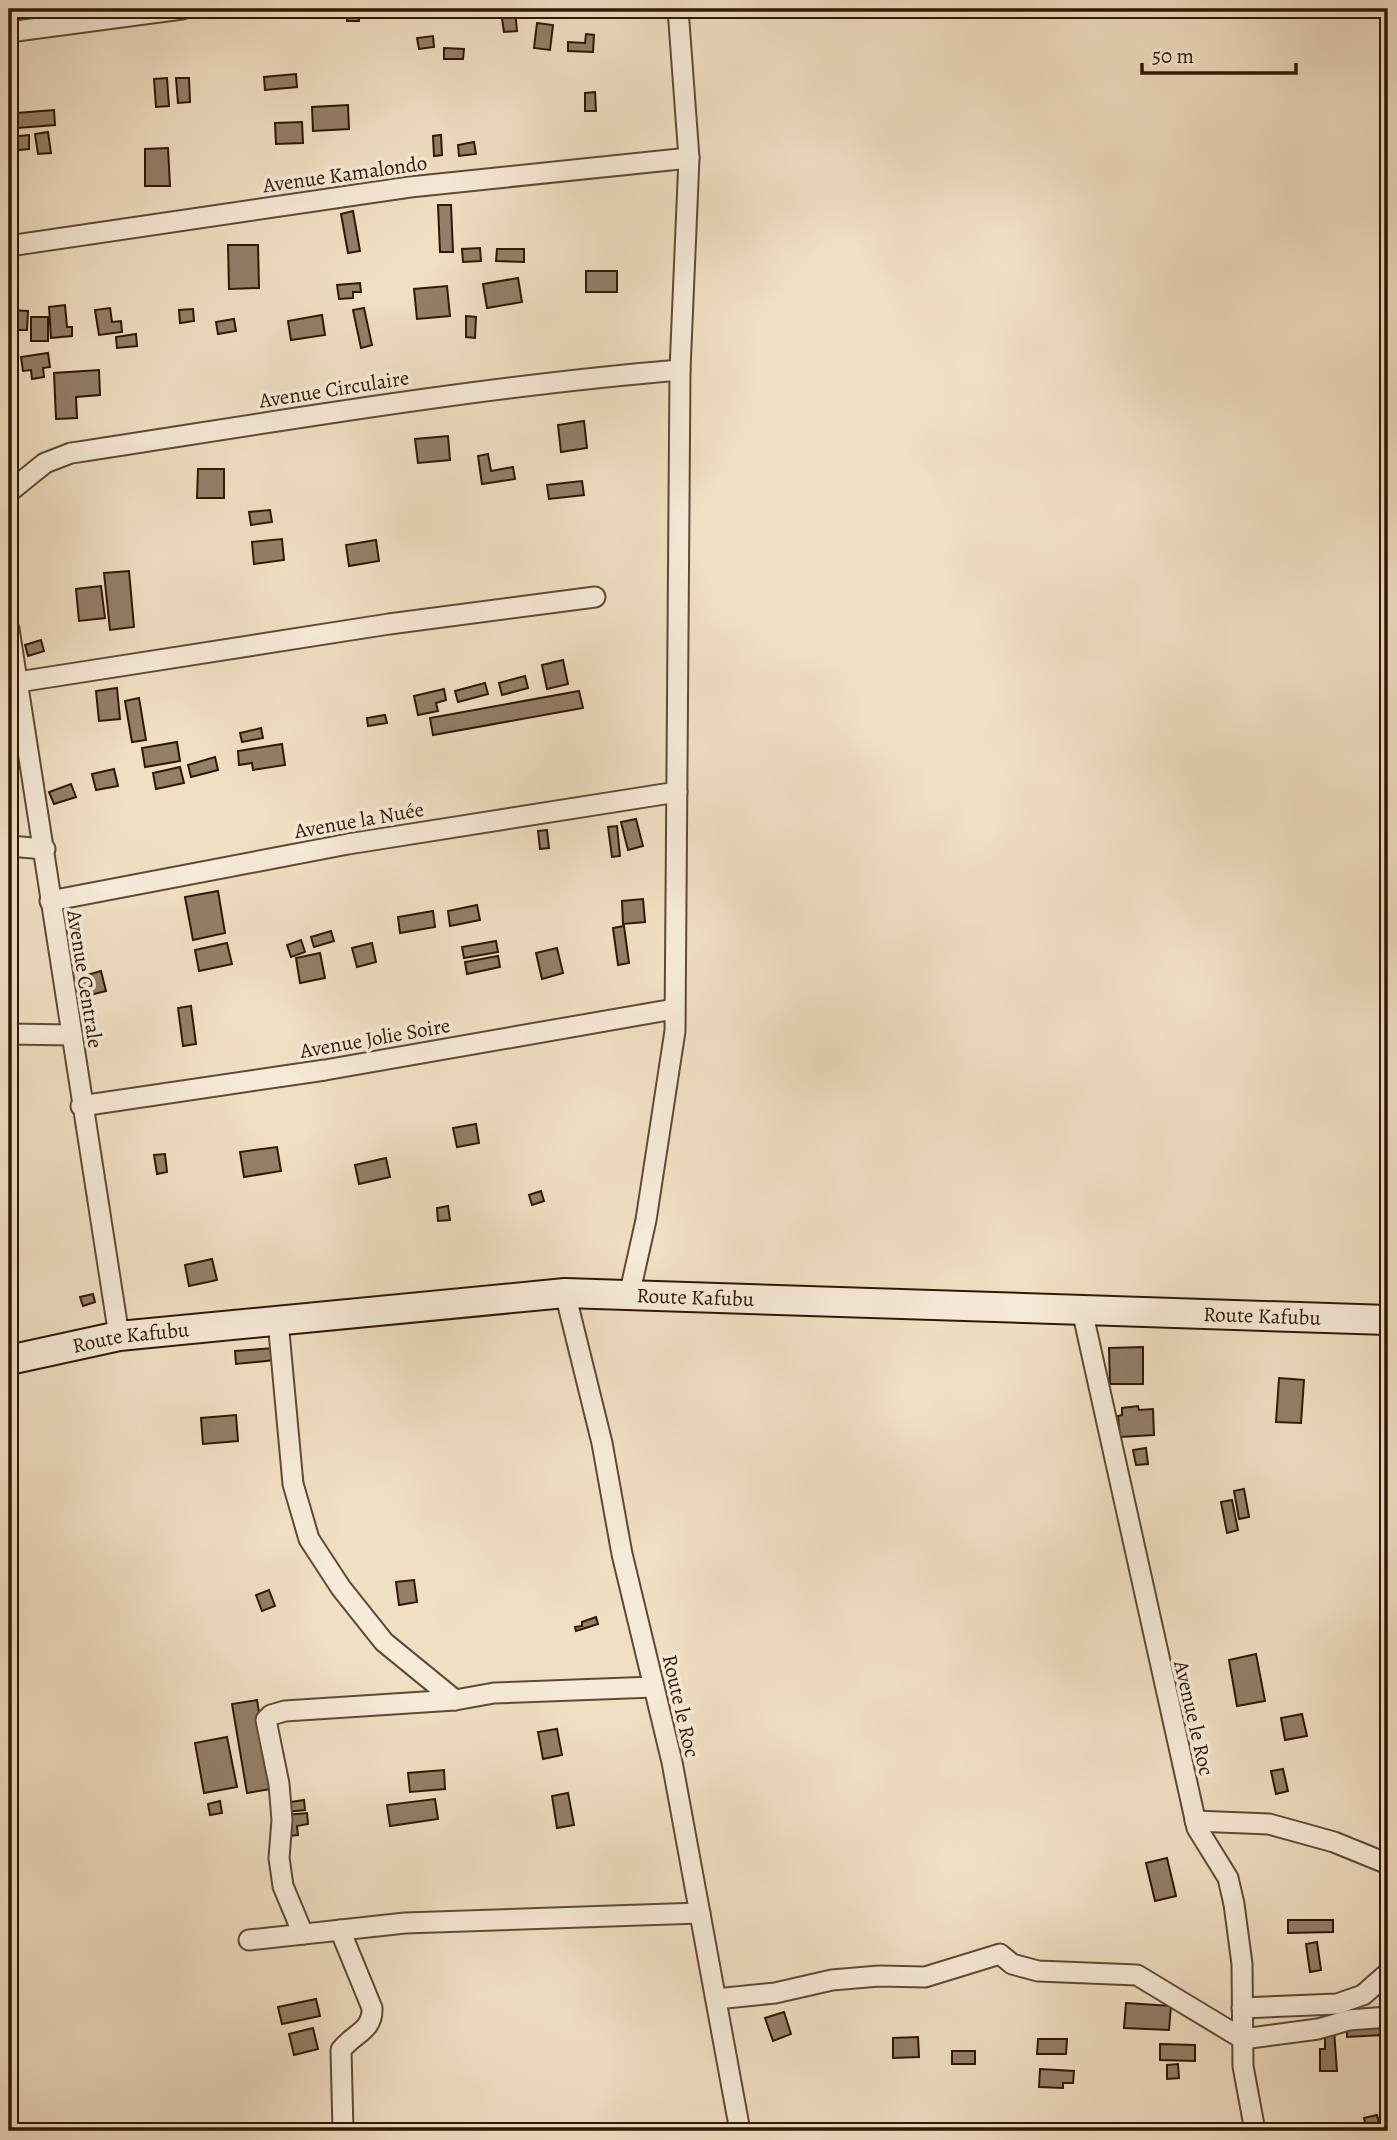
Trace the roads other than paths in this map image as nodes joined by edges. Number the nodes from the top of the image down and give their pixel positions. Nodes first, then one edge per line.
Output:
1 (182, 9) edge
2 (678, 9) edge
3 (9, 33) edge
4 (690, 158) junction
5 (9, 246) edge
6 (680, 370) junction
7 (9, 492) edge
8 (595, 597) dead end
9 (9, 634) edge
10 (18, 682) junction
11 (677, 792) junction
12 (9, 846) edge
13 (45, 849) junction
14 (50, 901) junction
15 (674, 1009) junction
16 (9, 1034) edge
17 (72, 1035) junction
18 (81, 1106) junction
19 (565, 1293) junction
20 (629, 1296) junction
21 (1082, 1310) junction
22 (1388, 1320) edge
23 (278, 1321) junction
24 (119, 1336) junction
25 (9, 1360) edge
26 (654, 1687) junction
27 (455, 1700) junction
28 (1195, 1821) junction
29 (1388, 1864) edge
30 (700, 1913) junction
31 (340, 1930) junction
32 (303, 1934) junction
33 (249, 1940) dead end
34 (1388, 1973) edge
35 (716, 1999) junction
36 (1242, 2008) junction
37 (1388, 2017) edge
38 (1243, 2039) junction
39 (343, 2131) edge
40 (740, 2131) edge
41 (1255, 2131) edge

1 - 3 street
2 - 4 street
4 - 5 street, Avenue Kamalondo
4 - 6 street
6 - 7 street, Avenue Circulaire
6 - 11 street
8 - 10 street
9 - 10 street, Avenue Centrale
10 - 13 street, Avenue Centrale
11 - 14 street, Avenue la Nuée
11 - 15 street
12 - 13 street
13 - 14 street, Avenue Centrale
14 - 17 street, Avenue Centrale
15 - 18 street, Avenue Jolie Soire
15 - 20 street
16 - 17 street
17 - 18 street, Avenue Centrale
18 - 24 street, Avenue Centrale
19 - 20 main road, Route Kafubu
19 - 23 main road, Route Kafubu
19 - 26 street, Route le Roc
20 - 21 main road, Route Kafubu
21 - 22 main road, Route Kafubu
21 - 28 street, Avenue le Roc
23 - 24 main road, Route Kafubu
23 - 27 street
24 - 25 main road, Route Kafubu
26 - 27 street
26 - 30 street, Route le Roc
27 - 32 street
28 - 29 street
28 - 36 street, Avenue le Roc
30 - 31 street
30 - 35 street, Route le Roc
31 - 32 street
31 - 39 street
32 - 33 street
34 - 36 street
35 - 38 street
35 - 40 street, Route le Roc
36 - 38 street, Avenue le Roc
37 - 38 street
38 - 41 street, Avenue le Roc

